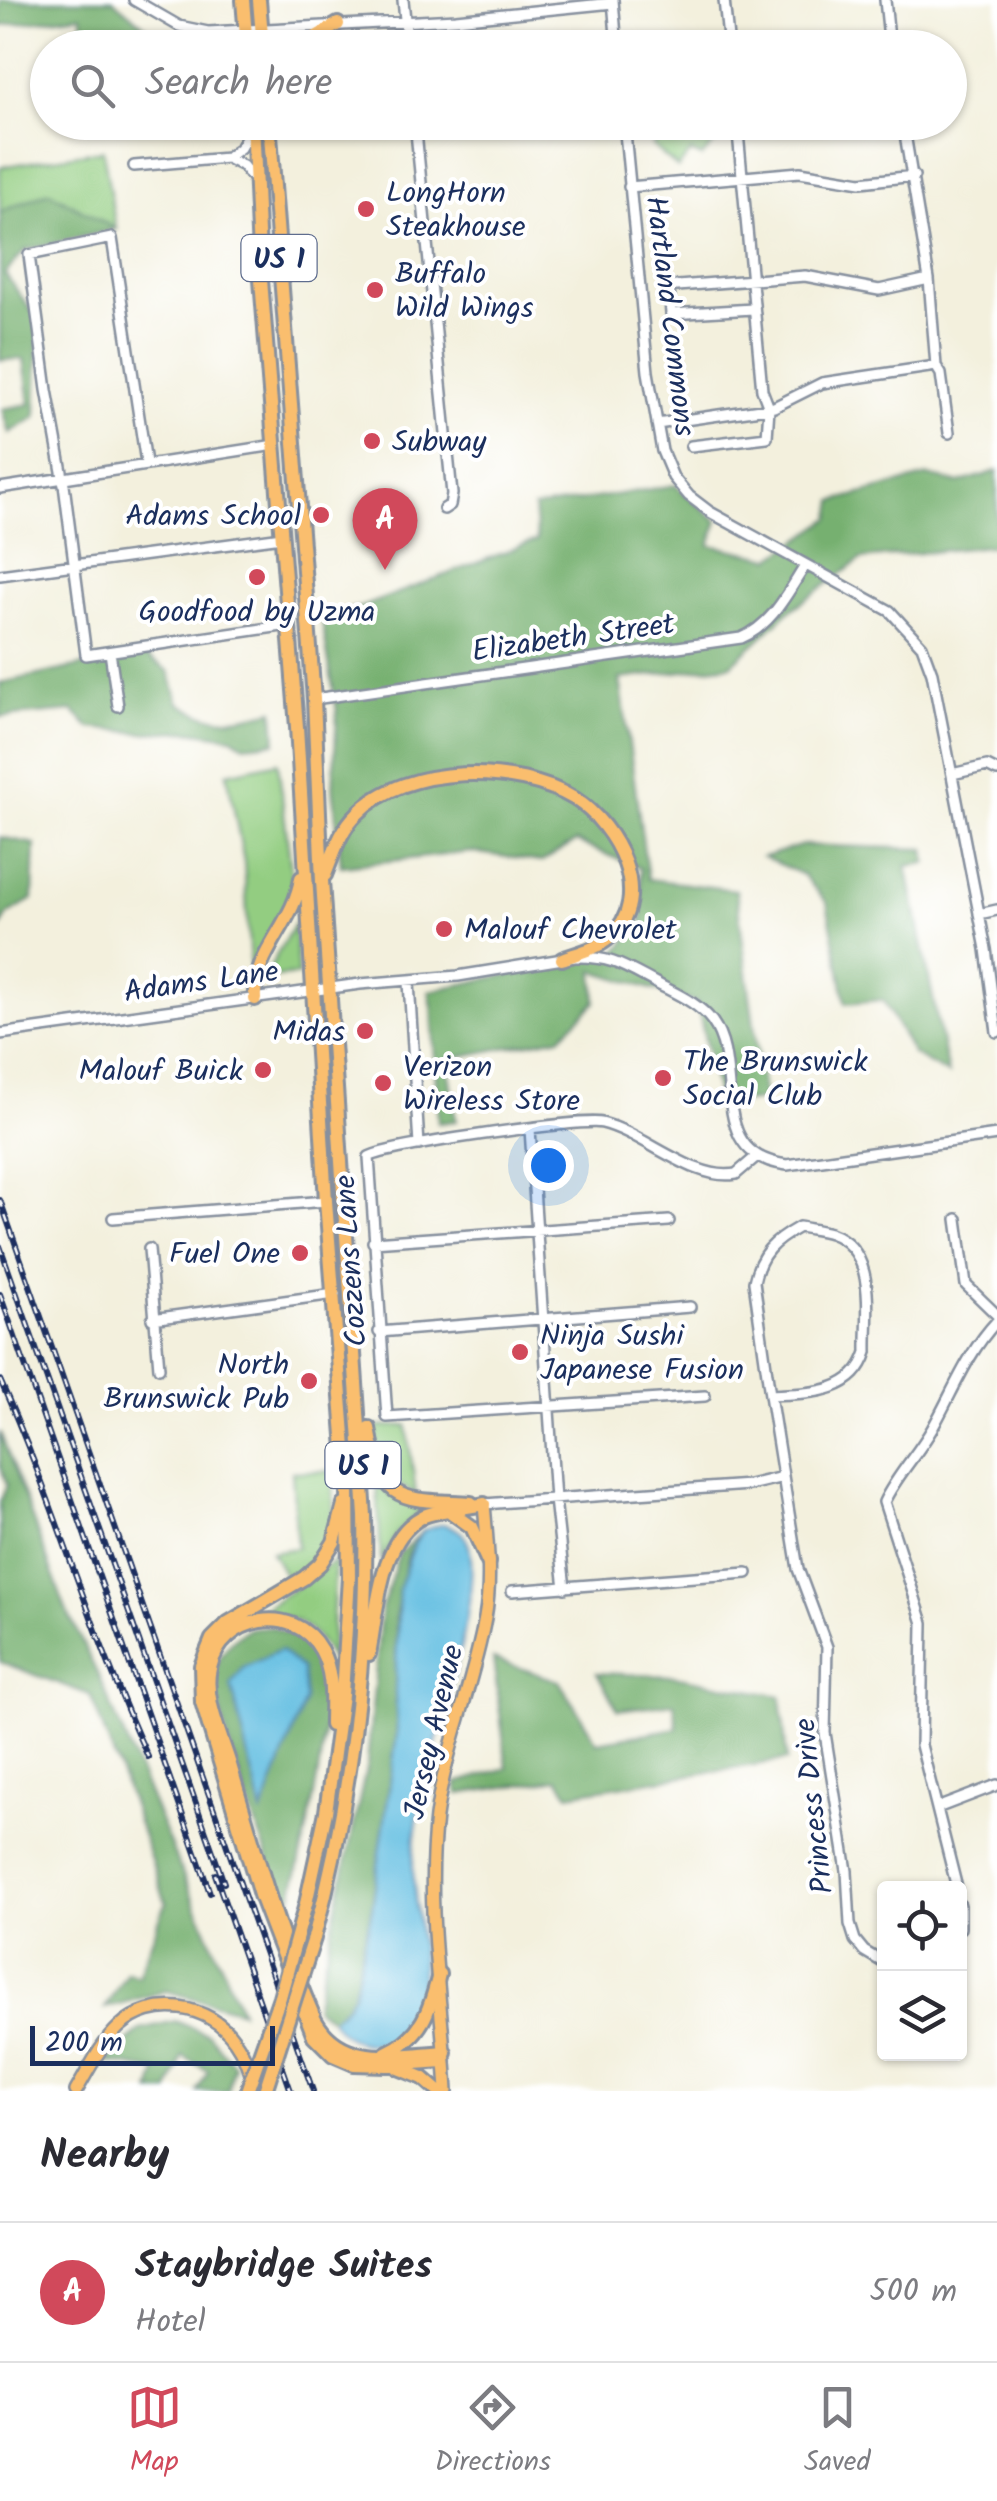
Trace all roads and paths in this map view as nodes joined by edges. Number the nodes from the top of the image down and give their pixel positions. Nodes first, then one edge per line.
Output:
1 (134, 0) edge
2 (150, 0) edge
3 (243, 0) edge
4 (259, 0) edge
5 (402, 0) edge
6 (724, 0) edge
7 (885, 0) edge
8 (613, 2) edge
9 (164, 16) junction
10 (405, 20) junction
11 (338, 24) junction
12 (262, 28) junction
13 (245, 29) junction
14 (328, 30) edge
15 (406, 30) edge
16 (615, 30) edge
17 (727, 30) edge
18 (888, 30) edge
19 (244, 140) edge
20 (254, 140) edge
21 (271, 140) edge
22 (417, 140) edge
23 (626, 140) edge
24 (739, 140) edge
25 (907, 140) edge
26 (227, 158) junction
27 (134, 166) dead end
28 (914, 176) junction
29 (742, 177) junction
30 (257, 184) junction
31 (630, 188) junction
32 (928, 279) junction
33 (750, 280) junction
34 (753, 309) junction
35 (936, 366) junction
36 (769, 408) junction
37 (657, 424) junction
38 (949, 433) dead end
39 (275, 445) junction
40 (692, 446) dead end
41 (146, 463) junction
42 (63, 477) junction
43 (0, 488) edge
44 (444, 509) dead end
45 (282, 538) junction
46 (74, 566) junction
47 (805, 566) junction
48 (0, 575) edge
49 (288, 626) junction
50 (110, 652) junction
51 (314, 699) junction
52 (118, 706) dead end
53 (997, 771) edge
54 (952, 774) junction
55 (305, 856) junction
56 (322, 882) junction
57 (997, 910) edge
58 (979, 914) junction
59 (562, 959) junction
60 (409, 982) junction
61 (330, 988) junction
62 (314, 990) junction
63 (255, 999) junction
64 (997, 1032) edge
65 (0, 1034) edge
66 (530, 1129) junction
67 (997, 1135) edge
68 (419, 1144) junction
69 (757, 1156) junction
70 (326, 1201) junction
71 (113, 1218) dead end
72 (957, 1219) dead end
73 (669, 1221) dead end
74 (538, 1230) junction
75 (373, 1242) junction
76 (148, 1249) dead end
77 (335, 1294) junction
78 (690, 1307) dead end
79 (997, 1318) edge
80 (544, 1319) junction
81 (152, 1320) junction
82 (379, 1332) junction
83 (356, 1352) junction
84 (159, 1368) dead end
85 (770, 1395) junction
86 (705, 1396) dead end
87 (549, 1407) junction
88 (783, 1477) junction
89 (348, 1488) junction
90 (555, 1499) junction
91 (484, 1504) junction
92 (452, 1512) junction
93 (488, 1562) junction
94 (746, 1573) dead end
95 (565, 1588) junction
96 (512, 1592) dead end
97 (358, 1701) junction
98 (331, 1783) junction
99 (997, 1785) edge
100 (937, 1808) junction
101 (954, 1881) edge
102 (877, 1959) edge
103 (439, 1974) junction
104 (445, 2056) junction
105 (383, 2060) junction
106 (76, 2091) edge
107 (247, 2091) edge
108 (256, 2091) edge
109 (265, 2091) edge
110 (438, 2091) edge
111 (446, 2091) edge

1 - 9 street
2 - 9 street
3 - 13 highway
4 - 12 highway
5 - 10 street
6 - 17 street
7 - 18 street
8 - 10 street
8 - 16 street
9 - 13 street
10 - 11 street
10 - 15 street
11 - 12 street
11 - 14 highway
12 - 13 street
19 - 26 street
20 - 30 highway, US 1
21 - 51 highway, US 1
22 - 44 street
23 - 31 street, Hartland Commons
24 - 29 street
25 - 28 street
26 - 27 street
26 - 30 street
28 - 29 street
28 - 32 street
29 - 31 street
29 - 33 street
30 - 39 highway, US 1
31 - 37 street, Hartland Commons
32 - 33 street
32 - 35 street
33 - 34 street
33 - 34 street
34 - 36 street
35 - 36 street
35 - 38 street
36 - 37 street
36 - 40 street
37 - 47 street, Hartland Commons
39 - 41 street
39 - 45 highway, US 1
41 - 42 street
41 - 42 street
42 - 43 street
42 - 46 street
45 - 46 street
45 - 49 highway, US 1
46 - 48 street
46 - 50 street
47 - 51 street, Elizabeth Street
47 - 54 street, Hartland Commons
49 - 50 street
49 - 55 highway, US 1
50 - 52 street
51 - 56 highway, US 1
53 - 54 street
54 - 58 street, Hartland Commons
55 - 62 highway, US 1
55 - 63 highway
56 - 59 highway
56 - 61 highway, US 1
57 - 58 street
58 - 64 street, Hartland Commons
59 - 60 street, Adams Lane
59 - 69 street, Adams Lane
60 - 61 street, Adams Lane
60 - 68 street
61 - 62 street, Adams Lane
61 - 83 highway, US 1
62 - 63 street, Adams Lane
62 - 70 highway, US 1
63 - 65 street, Adams Lane
66 - 68 street, Cozzens Lane
66 - 69 street, Cozzens Lane
66 - 74 street
67 - 69 street, Cozzens Lane
68 - 75 street, Cozzens Lane
70 - 71 street
70 - 77 highway, US 1
72 - 79 street
73 - 74 street
74 - 75 street
74 - 80 street
75 - 82 street, Cozzens Lane
76 - 81 street
77 - 81 street
77 - 89 highway, US 1
78 - 80 street
79 - 100 street
80 - 82 street
80 - 87 street
81 - 84 street
82 - 87 street, Cozzens Lane
83 - 91 highway
83 - 97 highway, US 1
85 - 85 street, Princess Drive
85 - 88 street, Princess Drive
86 - 87 street
87 - 90 street
88 - 90 street
88 - 102 street, Princess Drive
89 - 98 highway, US 1
89 - 105 highway
90 - 91 street
90 - 95 street
91 - 92 highway
91 - 93 main road, Jersey Avenue
92 - 93 highway
92 - 97 highway
93 - 103 main road, Jersey Avenue
94 - 95 street
95 - 96 street
97 - 109 highway, US 1, bridge
98 - 105 highway
98 - 107 highway, US 1, bridge
99 - 100 street
100 - 101 street
103 - 104 main road, Jersey Avenue
103 - 105 highway
104 - 105 highway
104 - 111 main road, Jersey Avenue
105 - 110 highway
106 - 108 main road

